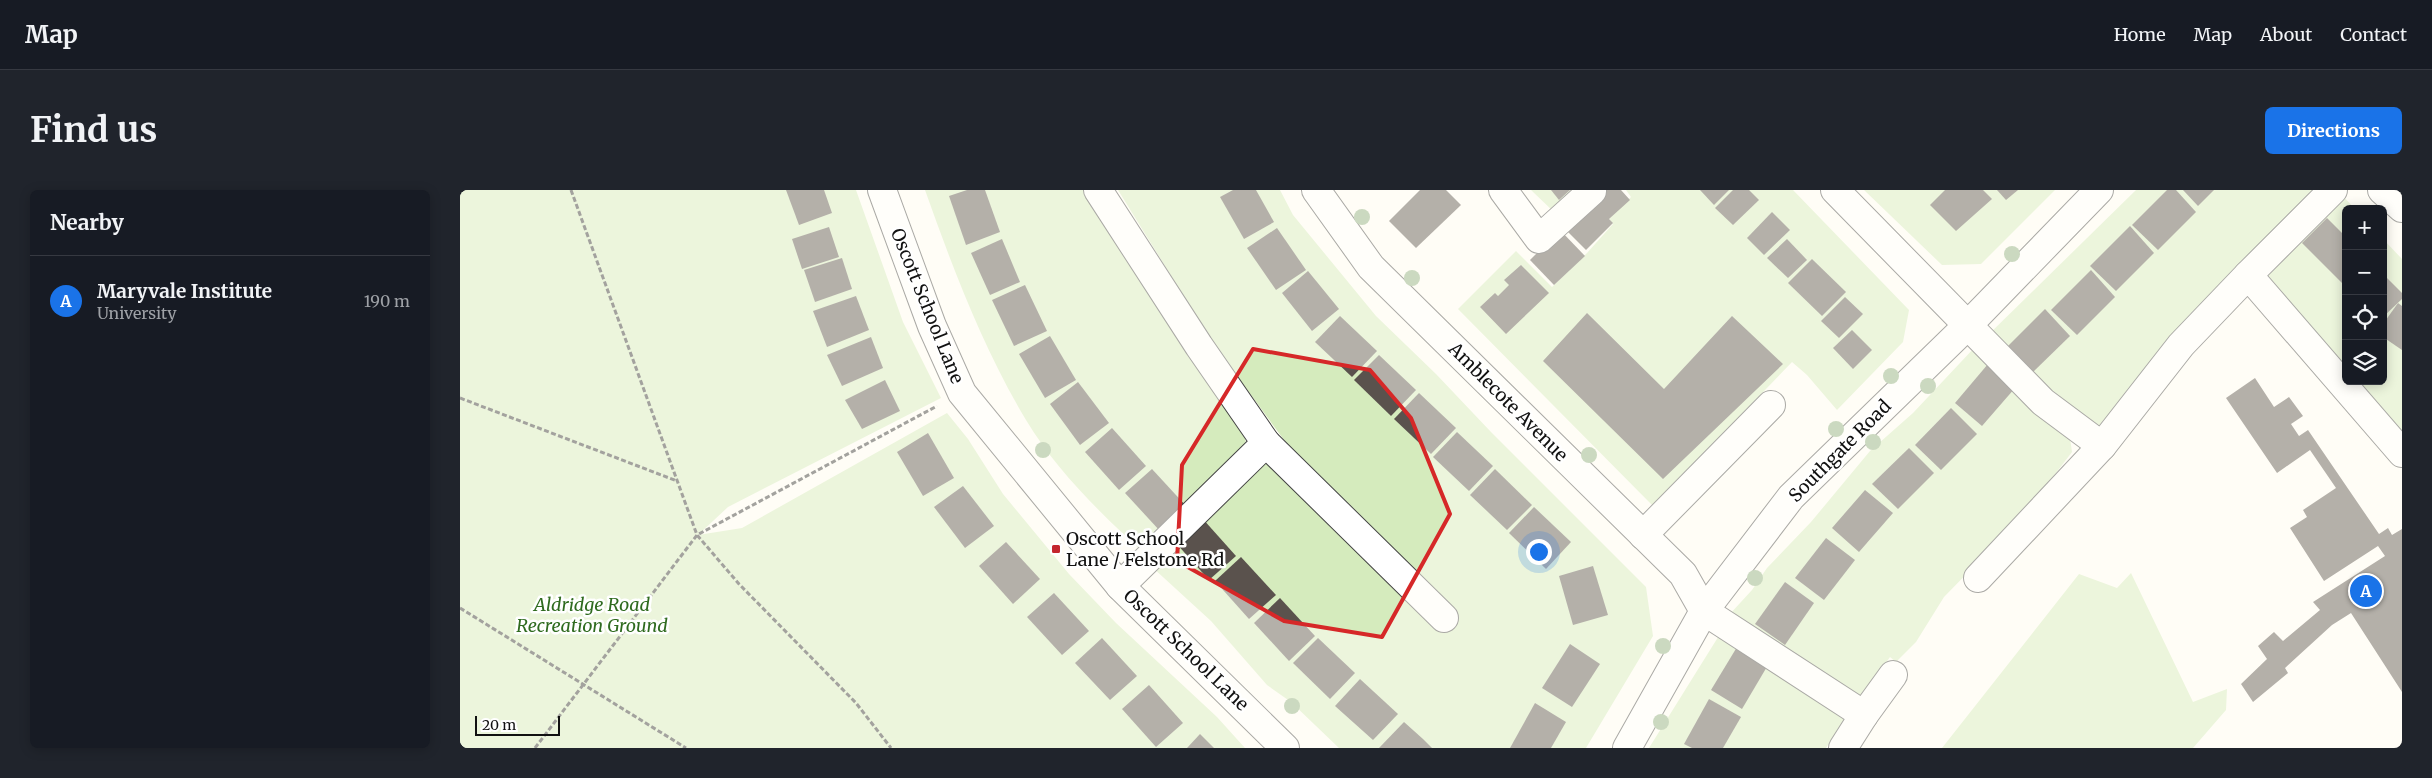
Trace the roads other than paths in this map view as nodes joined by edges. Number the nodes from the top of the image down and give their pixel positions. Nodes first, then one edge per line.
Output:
1 (882, 190) edge
2 (1098, 190) edge
3 (1503, 190) edge
4 (1835, 190) edge
5 (2099, 190) edge
6 (2333, 190) edge
7 (2382, 190) edge
8 (1592, 191) edge
9 (1326, 193) edge
10 (2402, 208) edge
11 (2248, 275) junction
12 (1968, 325) junction
13 (1771, 405) dead end
14 (1266, 443) junction
15 (2102, 446) junction
16 (2402, 453) edge
17 (1643, 535) junction
18 (1978, 578) dead end
19 (1120, 586) junction
20 (1704, 611) junction
21 (1444, 618) dead end
22 (1893, 675) dead end
23 (1864, 715) junction
24 (1285, 748) edge
25 (1627, 748) edge
26 (1843, 748) edge

1 - 19 street, Oscott School Lane
2 - 14 street
3 - 8 street
4 - 12 street
5 - 12 street, Southgate Road
6 - 11 street
7 - 10 street
9 - 17 street, Amblecote Avenue
11 - 15 street
11 - 16 street
12 - 15 street
12 - 20 street, Southgate Road
13 - 17 street
14 - 19 street
14 - 21 street
15 - 18 street
17 - 20 street, Amblecote Avenue
19 - 24 street, Oscott School Lane
20 - 23 street
20 - 25 street, Southgate Road
22 - 23 street
23 - 26 street

